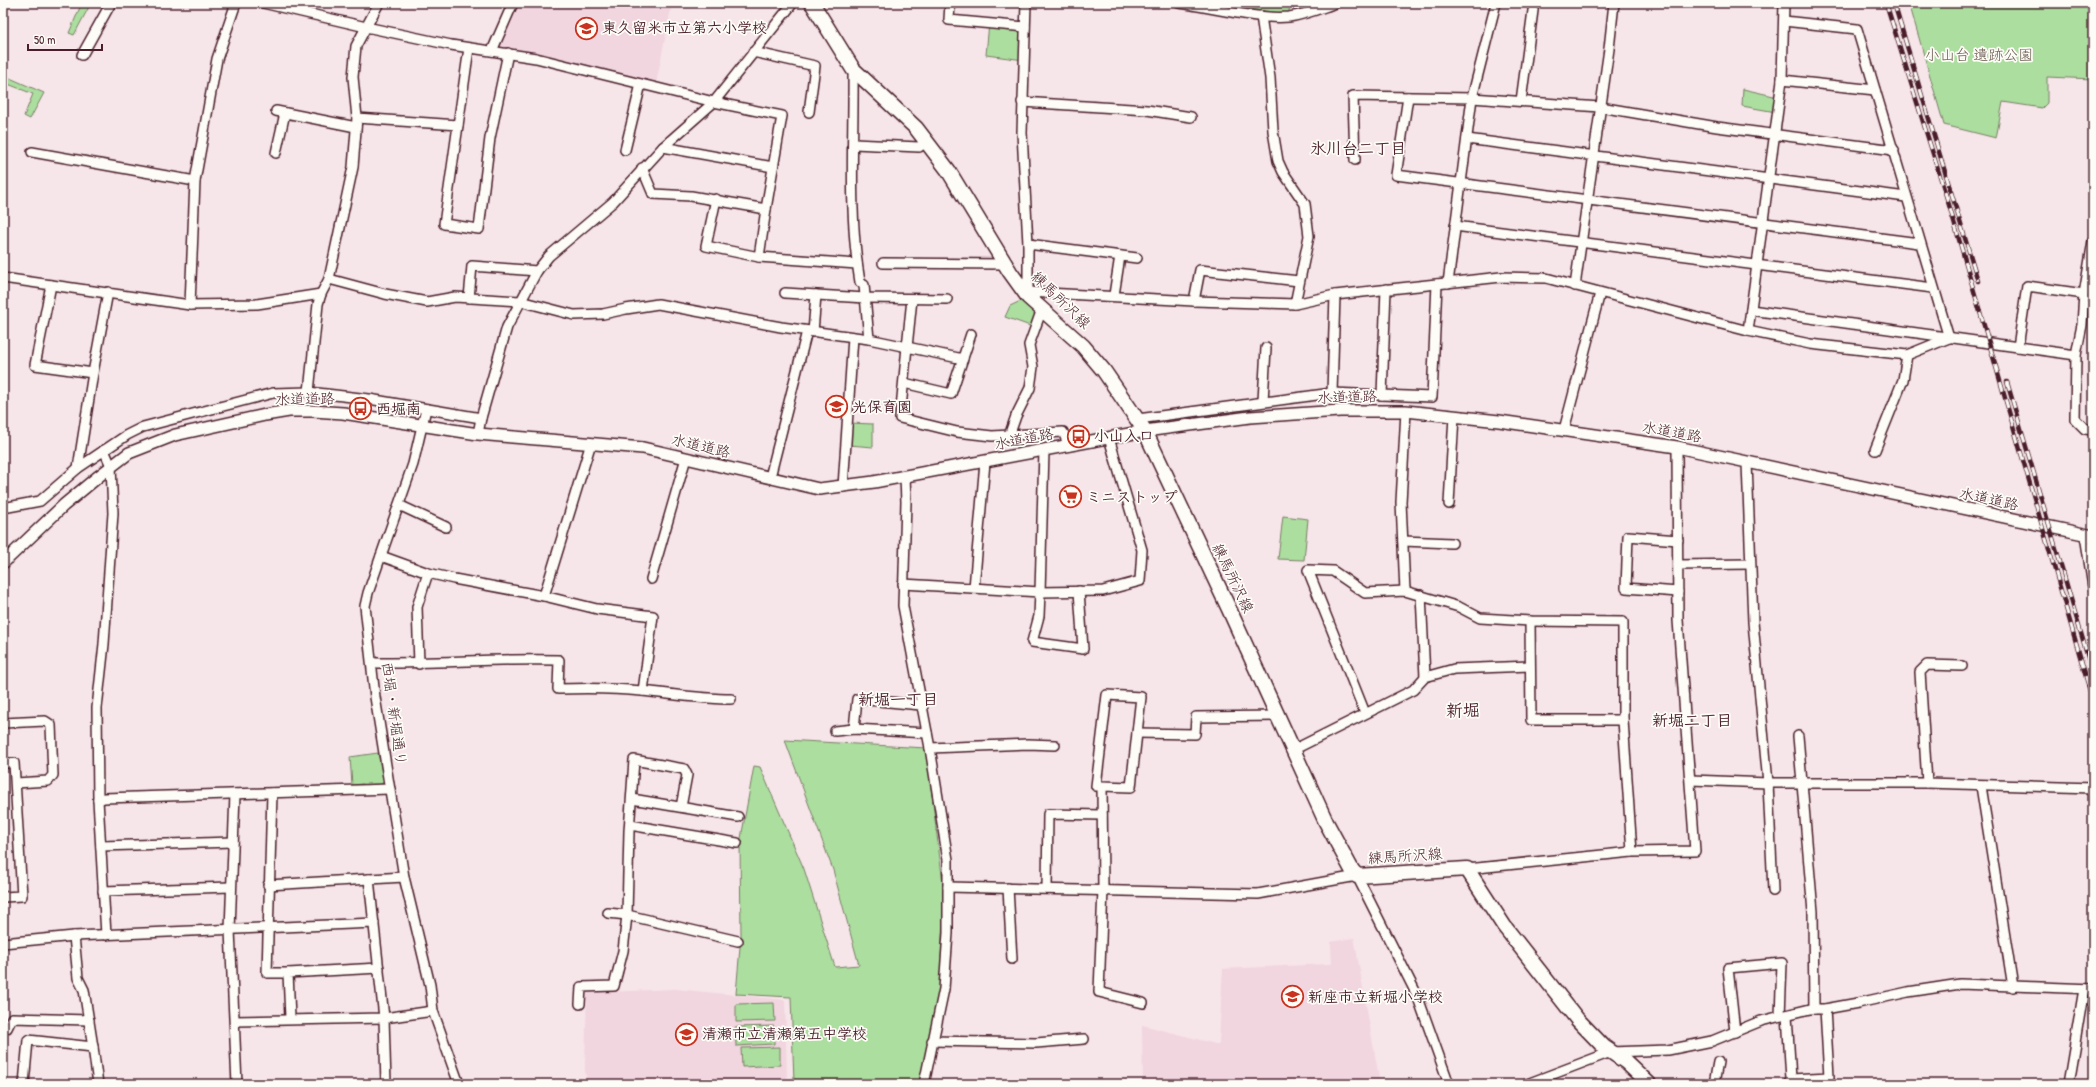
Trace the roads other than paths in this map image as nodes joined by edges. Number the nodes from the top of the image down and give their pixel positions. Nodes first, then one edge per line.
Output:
1 (111, 3) edge
2 (236, 3) edge
3 (263, 3) edge
4 (379, 3) edge
5 (513, 3) edge
6 (793, 3) edge
7 (812, 3) edge
8 (950, 3) edge
9 (1026, 3) edge
10 (1179, 3) edge
11 (1336, 3) edge
12 (1496, 3) edge
13 (1534, 3) edge
14 (1614, 3) edge
15 (1784, 3) edge
16 (1261, 16) junction
17 (1784, 20) junction
18 (1025, 27) junction
19 (366, 28) junction
20 (469, 48) junction
21 (492, 51) junction
22 (753, 52) junction
23 (508, 54) junction
24 (82, 55) dead end
25 (853, 69) junction
26 (1782, 80) junction
27 (641, 84) junction
28 (1875, 90) junction
29 (1408, 97) junction
30 (1472, 98) junction
31 (1521, 101) junction
32 (714, 102) junction
33 (1022, 102) junction
34 (1600, 108) junction
35 (809, 112) dead end
36 (1191, 117) dead end
37 (357, 123) junction
38 (458, 125) junction
39 (1775, 135) junction
40 (1467, 139) junction
41 (926, 142) junction
42 (854, 144) junction
43 (663, 147) junction
44 (626, 150) dead end
45 (1894, 150) junction
46 (32, 152) dead end
47 (276, 153) dead end
48 (1594, 156) junction
49 (1355, 160) dead end
50 (773, 167) junction
51 (642, 168) junction
52 (1769, 179) junction
53 (195, 182) junction
54 (1461, 183) junction
55 (1906, 197) junction
56 (716, 200) junction
57 (1588, 200) junction
58 (766, 209) junction
59 (1763, 222) junction
60 (1455, 226) junction
61 (2093, 241) edge
62 (1581, 243) junction
63 (1919, 243) junction
64 (1028, 244) junction
65 (1120, 256) junction
66 (759, 257) junction
67 (1137, 258) dead end
68 (883, 263) dead end
69 (857, 264) junction
70 (1005, 264) junction
71 (1757, 266) junction
72 (537, 270) junction
73 (3, 278) edge
74 (329, 279) junction
75 (1299, 281) junction
76 (1448, 283) junction
77 (1437, 284) junction
78 (51, 285) junction
79 (1575, 286) junction
80 (1933, 288) junction
81 (1386, 289) junction
82 (108, 292) junction
83 (1600, 292) junction
84 (785, 293) dead end
85 (320, 294) junction
86 (1028, 294) junction
87 (2084, 294) junction
88 (816, 295) junction
89 (1114, 295) junction
90 (1335, 295) junction
91 (469, 298) junction
92 (865, 298) junction
93 (912, 299) junction
94 (947, 299) dead end
95 (520, 300) junction
96 (1194, 301) junction
97 (1295, 304) junction
98 (190, 305) junction
99 (1042, 308) junction
100 (1751, 310) junction
101 (810, 331) junction
102 (1748, 331) junction
103 (971, 334) dead end
104 (853, 337) junction
105 (1949, 338) junction
106 (869, 339) junction
107 (907, 347) junction
108 (2018, 347) junction
109 (1266, 348) dead end
110 (1907, 355) junction
111 (2076, 355) junction
112 (963, 359) junction
113 (92, 373) junction
114 (904, 383) junction
115 (309, 392) junction
116 (1332, 393) junction
117 (1382, 395) junction
118 (1263, 401) junction
119 (426, 409) junction
120 (1406, 411) junction
121 (1454, 416) junction
122 (481, 418) junction
123 (1138, 419) junction
124 (422, 426) junction
125 (1564, 430) junction
126 (2093, 430) edge
127 (1145, 431) junction
128 (478, 434) junction
129 (1009, 436) junction
130 (1109, 438) junction
131 (591, 443) junction
132 (1068, 446) junction
133 (1677, 447) junction
134 (104, 450) junction
135 (1875, 450) dead end
136 (1044, 451) junction
137 (686, 458) junction
138 (985, 462) junction
139 (1747, 463) junction
140 (111, 466) junction
141 (78, 468) junction
142 (770, 477) junction
143 (905, 477) junction
144 (843, 487) junction
145 (1449, 504) dead end
146 (399, 505) junction
147 (3, 508) edge
148 (446, 527) dead end
149 (2089, 535) edge
150 (1678, 540) junction
151 (1403, 541) junction
152 (1452, 543) dead end
153 (381, 556) junction
154 (3, 563) edge
155 (1750, 564) junction
156 (1678, 565) junction
157 (428, 573) junction
158 (651, 578) dead end
159 (903, 584) junction
160 (2093, 587) edge
161 (974, 588) junction
162 (1079, 591) junction
163 (1405, 591) junction
164 (1040, 592) junction
165 (1678, 592) junction
166 (1421, 595) junction
167 (544, 596) junction
168 (1530, 621) junction
169 (373, 663) junction
170 (419, 664) junction
171 (1530, 666) junction
172 (1962, 666) dead end
173 (1425, 677) junction
174 (643, 691) junction
175 (731, 700) dead end
176 (921, 705) junction
177 (1365, 713) junction
178 (1278, 716) junction
179 (1623, 720) junction
180 (3, 723) edge
181 (854, 729) junction
182 (835, 731) dead end
183 (927, 733) junction
184 (1137, 733) junction
185 (1798, 736) dead end
186 (1055, 745) dead end
187 (930, 748) junction
188 (1293, 750) junction
189 (3, 763) edge
190 (1691, 780) junction
191 (1768, 783) junction
192 (1926, 783) junction
193 (16, 784) junction
194 (1802, 784) junction
195 (1102, 786) junction
196 (1981, 786) junction
197 (2093, 788) edge
198 (390, 789) junction
199 (272, 793) junction
200 (235, 794) junction
201 (632, 799) junction
202 (98, 800) junction
203 (681, 807) junction
204 (1102, 815) junction
205 (738, 817) dead end
206 (630, 825) junction
207 (233, 842) junction
208 (737, 843) dead end
209 (101, 846) junction
210 (1632, 852) junction
211 (1467, 869) junction
212 (1357, 876) junction
213 (404, 877) junction
214 (370, 879) junction
215 (268, 885) junction
216 (231, 887) junction
217 (948, 887) junction
218 (1008, 888) junction
219 (1048, 888) junction
220 (1103, 889) junction
221 (103, 891) junction
222 (1773, 891) dead end
223 (3, 897) edge
224 (608, 913) dead end
225 (627, 915) junction
226 (374, 923) junction
227 (268, 928) junction
228 (230, 930) junction
229 (106, 935) junction
230 (74, 936) junction
231 (738, 941) dead end
232 (3, 943) edge
233 (1012, 959) dead end
234 (379, 968) junction
235 (288, 973) junction
236 (2013, 987) junction
237 (2089, 989) edge
238 (1143, 1003) dead end
239 (580, 1004) dead end
240 (1814, 1009) junction
241 (1825, 1009) junction
242 (433, 1011) junction
243 (1783, 1016) junction
244 (290, 1018) junction
245 (384, 1018) junction
246 (89, 1020) junction
247 (235, 1020) junction
248 (3, 1028) edge
249 (1735, 1032) junction
250 (1084, 1039) dead end
251 (932, 1041) junction
252 (93, 1047) junction
253 (1611, 1052) junction
254 (1718, 1062) dead end
255 (24, 1084) edge
256 (98, 1084) edge
257 (237, 1084) edge
258 (386, 1084) edge
259 (459, 1084) edge
260 (924, 1084) edge
261 (1449, 1084) edge
262 (1527, 1084) edge
263 (1649, 1084) edge
264 (1714, 1084) edge
265 (2068, 1084) edge

1 - 24 street
2 - 53 street
3 - 19 street
4 - 19 street
5 - 21 street
6 - 22 street
7 - 25 main road, 練馬所沢線
8 - 18 street
9 - 18 street
10 - 16 street
11 - 16 street
12 - 30 street
13 - 31 street
14 - 34 street
15 - 17 street
16 - 75 street
17 - 26 street
17 - 28 street
18 - 33 street
19 - 20 street
19 - 37 street
20 - 21 street
20 - 38 street
21 - 23 street
22 - 32 street
22 - 35 street
23 - 27 street
23 - 38 street
25 - 41 main road, 練馬所沢線
25 - 42 street
26 - 28 street
26 - 39 street
27 - 32 street
27 - 44 street
28 - 45 street
29 - 30 street
29 - 49 street
29 - 54 street
30 - 31 street
30 - 40 street
31 - 34 street
32 - 43 street
32 - 50 street
33 - 36 street
33 - 64 street
34 - 39 street
34 - 48 street
37 - 38 street
37 - 47 street
37 - 74 street
39 - 45 street
39 - 52 street
40 - 48 street
40 - 54 street
41 - 42 street
41 - 70 main road, 練馬所沢線
42 - 69 street
43 - 50 street
43 - 51 street
45 - 55 street
46 - 53 street
48 - 52 street
48 - 57 street
50 - 58 street
51 - 56 street
51 - 72 street
52 - 55 street
52 - 59 street
53 - 98 street
54 - 57 street
54 - 60 street
55 - 63 street
56 - 58 street
56 - 66 street
57 - 59 street
57 - 62 street
58 - 66 street
59 - 63 street
59 - 71 street
60 - 62 street
60 - 76 street
61 - 87 street
62 - 71 street
62 - 79 street
63 - 80 street
64 - 65 street
64 - 86 street
65 - 67 street
65 - 89 street
66 - 69 street
68 - 70 street
69 - 92 street
70 - 86 main road, 練馬所沢線
71 - 80 street
71 - 100 street
72 - 91 street
72 - 95 street
73 - 78 street
74 - 85 street
74 - 91 street
75 - 96 street
75 - 97 street
76 - 77 street
76 - 79 street
77 - 81 street
77 - 117 street
78 - 82 street
78 - 113 street
79 - 83 street
80 - 105 street
81 - 90 street
81 - 117 street
82 - 98 street
82 - 113 street
83 - 102 street
83 - 125 street
84 - 88 street
85 - 98 street
85 - 115 street
86 - 89 street
86 - 99 main road, 練馬所沢線
87 - 108 street
87 - 111 street
88 - 92 street
88 - 101 street
89 - 96 street
90 - 97 street
90 - 116 street
91 - 95 street
92 - 93 street
92 - 106 street
93 - 94 street
93 - 107 street
95 - 101 street
95 - 122 street
96 - 97 street
99 - 123 main road, 練馬所沢線
99 - 129 street
100 - 102 street
100 - 105 street
101 - 104 street
101 - 142 street
102 - 110 street
103 - 112 street
104 - 106 street
104 - 144 street
105 - 108 street
105 - 110 street
106 - 107 street
107 - 112 street
107 - 114 street
108 - 111 street
109 - 118 street
110 - 135 street
111 - 126 street
112 - 114 street
113 - 141 street
114 - 129 street
115 - 119 street
115 - 134 street
116 - 117 street
116 - 118 street
118 - 123 street
119 - 122 street
119 - 124 street, 西堀・新堀通り
120 - 121 street, 水道道路
120 - 127 street, 水道道路
120 - 151 street
121 - 125 street, 水道道路
121 - 145 street
122 - 128 street
123 - 127 main road, 練馬所沢線
124 - 128 street, 水道道路
124 - 140 street, 水道道路
124 - 146 street, 西堀・新堀通り
125 - 133 street, 水道道路
127 - 130 street, 水道道路
127 - 178 main road, 練馬所沢線
128 - 131 street, 水道道路
129 - 132 street
130 - 132 street, 水道道路
130 - 162 street
131 - 137 street, 水道道路
131 - 167 street
132 - 136 street, 水道道路
133 - 139 street, 水道道路
133 - 150 street
134 - 140 street
134 - 141 street
136 - 138 street, 水道道路
136 - 164 street
137 - 142 street, 水道道路
137 - 158 street
138 - 143 street, 水道道路
138 - 161 street
139 - 149 street, 水道道路
139 - 155 street
140 - 154 street, 水道道路
140 - 202 street
141 - 147 street
142 - 144 street, 水道道路
143 - 144 street, 水道道路
143 - 159 street
146 - 148 street
146 - 153 street, 西堀・新堀通り
149 - 160 street
150 - 156 street
150 - 165 street
151 - 152 street
151 - 163 street
153 - 157 street
153 - 169 street, 西堀・新堀通り
155 - 156 street
155 - 191 street
156 - 165 street
157 - 167 street
157 - 170 street
159 - 161 street
159 - 176 street
161 - 164 street
162 - 164 street
162 - 164 street
163 - 166 street
163 - 177 street
165 - 190 street
166 - 168 street
166 - 173 street
167 - 174 street
168 - 171 street
168 - 179 street
169 - 170 street
169 - 198 street, 西堀・新堀通り
170 - 174 street
171 - 173 street
171 - 179 street
172 - 192 street
173 - 177 street
174 - 175 street
176 - 181 street
176 - 183 street
177 - 188 street
178 - 184 street
178 - 188 main road, 練馬所沢線
179 - 210 street
180 - 193 street
181 - 182 street
181 - 183 street
183 - 187 street
184 - 195 street
184 - 195 street
185 - 194 street
186 - 187 street
187 - 217 street
188 - 212 main road, 練馬所沢線
189 - 193 street
190 - 191 street
190 - 210 street
191 - 194 street
191 - 222 street
192 - 194 street
192 - 196 street
193 - 223 street
194 - 240 street
195 - 204 street
196 - 197 street
196 - 236 street
198 - 199 street
198 - 213 street, 西堀・新堀通り
199 - 200 street
199 - 215 street
200 - 202 street
200 - 207 street
201 - 203 street
201 - 203 street
201 - 206 street
202 - 209 street
203 - 205 street
204 - 219 street
204 - 220 street
206 - 208 street
206 - 225 street
207 - 209 street
207 - 216 street
209 - 221 street
210 - 211 street
211 - 212 main road, 練馬所沢線
211 - 253 main road
212 - 220 street
212 - 261 street
213 - 214 street
213 - 242 street, 西堀・新堀通り
214 - 215 street
214 - 226 street
215 - 227 street
216 - 221 street
216 - 228 street
217 - 218 street
217 - 251 street
218 - 219 street
218 - 233 street
219 - 220 street
220 - 238 street
221 - 229 street
224 - 225 street
225 - 231 street
225 - 239 street
226 - 227 street
226 - 234 street
227 - 228 street
227 - 235 street
228 - 229 street
228 - 247 street
229 - 230 street
230 - 232 street
230 - 246 street
234 - 235 street
234 - 245 street
235 - 244 street
236 - 237 street
236 - 241 street
237 - 265 street
240 - 241 street
240 - 243 street
241 - 243 street
242 - 245 street
242 - 259 street, 西堀・新堀通り
243 - 249 street
243 - 249 street
244 - 245 street
244 - 247 street
245 - 258 street
246 - 248 street
246 - 252 street
247 - 257 street
249 - 253 street
250 - 251 street
251 - 260 street
252 - 255 street
252 - 256 street
253 - 262 street
253 - 263 main road
254 - 264 street

